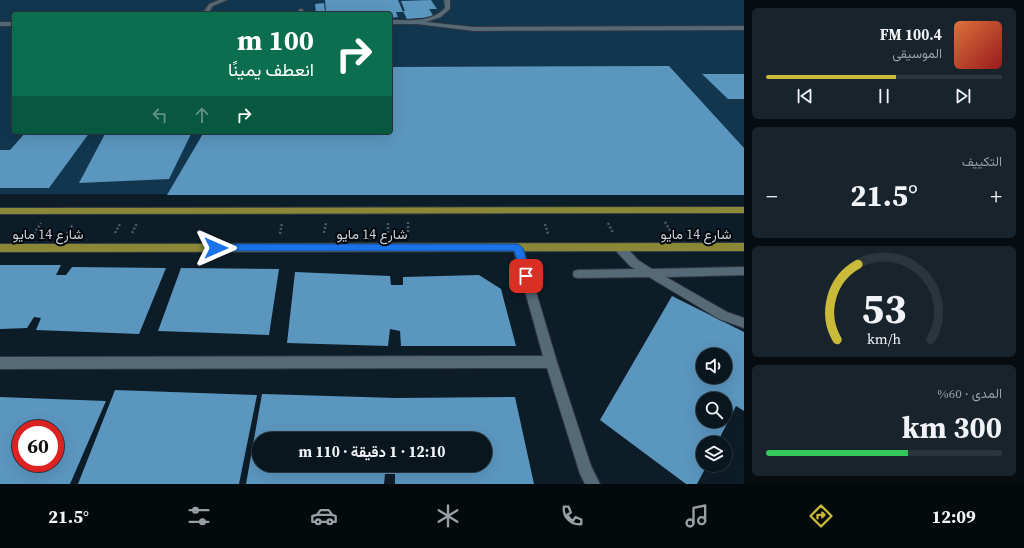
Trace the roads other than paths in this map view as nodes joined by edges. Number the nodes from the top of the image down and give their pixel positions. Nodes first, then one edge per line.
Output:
1 (224, 0) edge
2 (447, 0) edge
3 (206, 12) edge
4 (392, 22) edge
5 (417, 22) junction
6 (0, 24) edge
7 (12, 24) edge
8 (744, 28) edge
9 (744, 210) edge
10 (0, 211) edge
11 (0, 248) edge
12 (518, 248) junction
13 (620, 248) junction
14 (744, 248) edge
15 (744, 271) edge
16 (650, 273) junction
17 (578, 274) dead end
18 (744, 323) edge
19 (551, 362) junction
20 (0, 363) edge
21 (593, 484) edge

1 - 3 lane
2 - 5 lane
4 - 5 lane
5 - 8 lane
6 - 7 lane
9 - 10 main road, شارع 14 مايو
11 - 12 main road, شارع 14 مايو
12 - 13 main road, شارع 14 مايو
12 - 19 lane
13 - 14 main road, شارع 14 مايو
13 - 16 lane
15 - 16 lane
16 - 17 lane
16 - 18 lane
19 - 20 lane
19 - 21 lane

